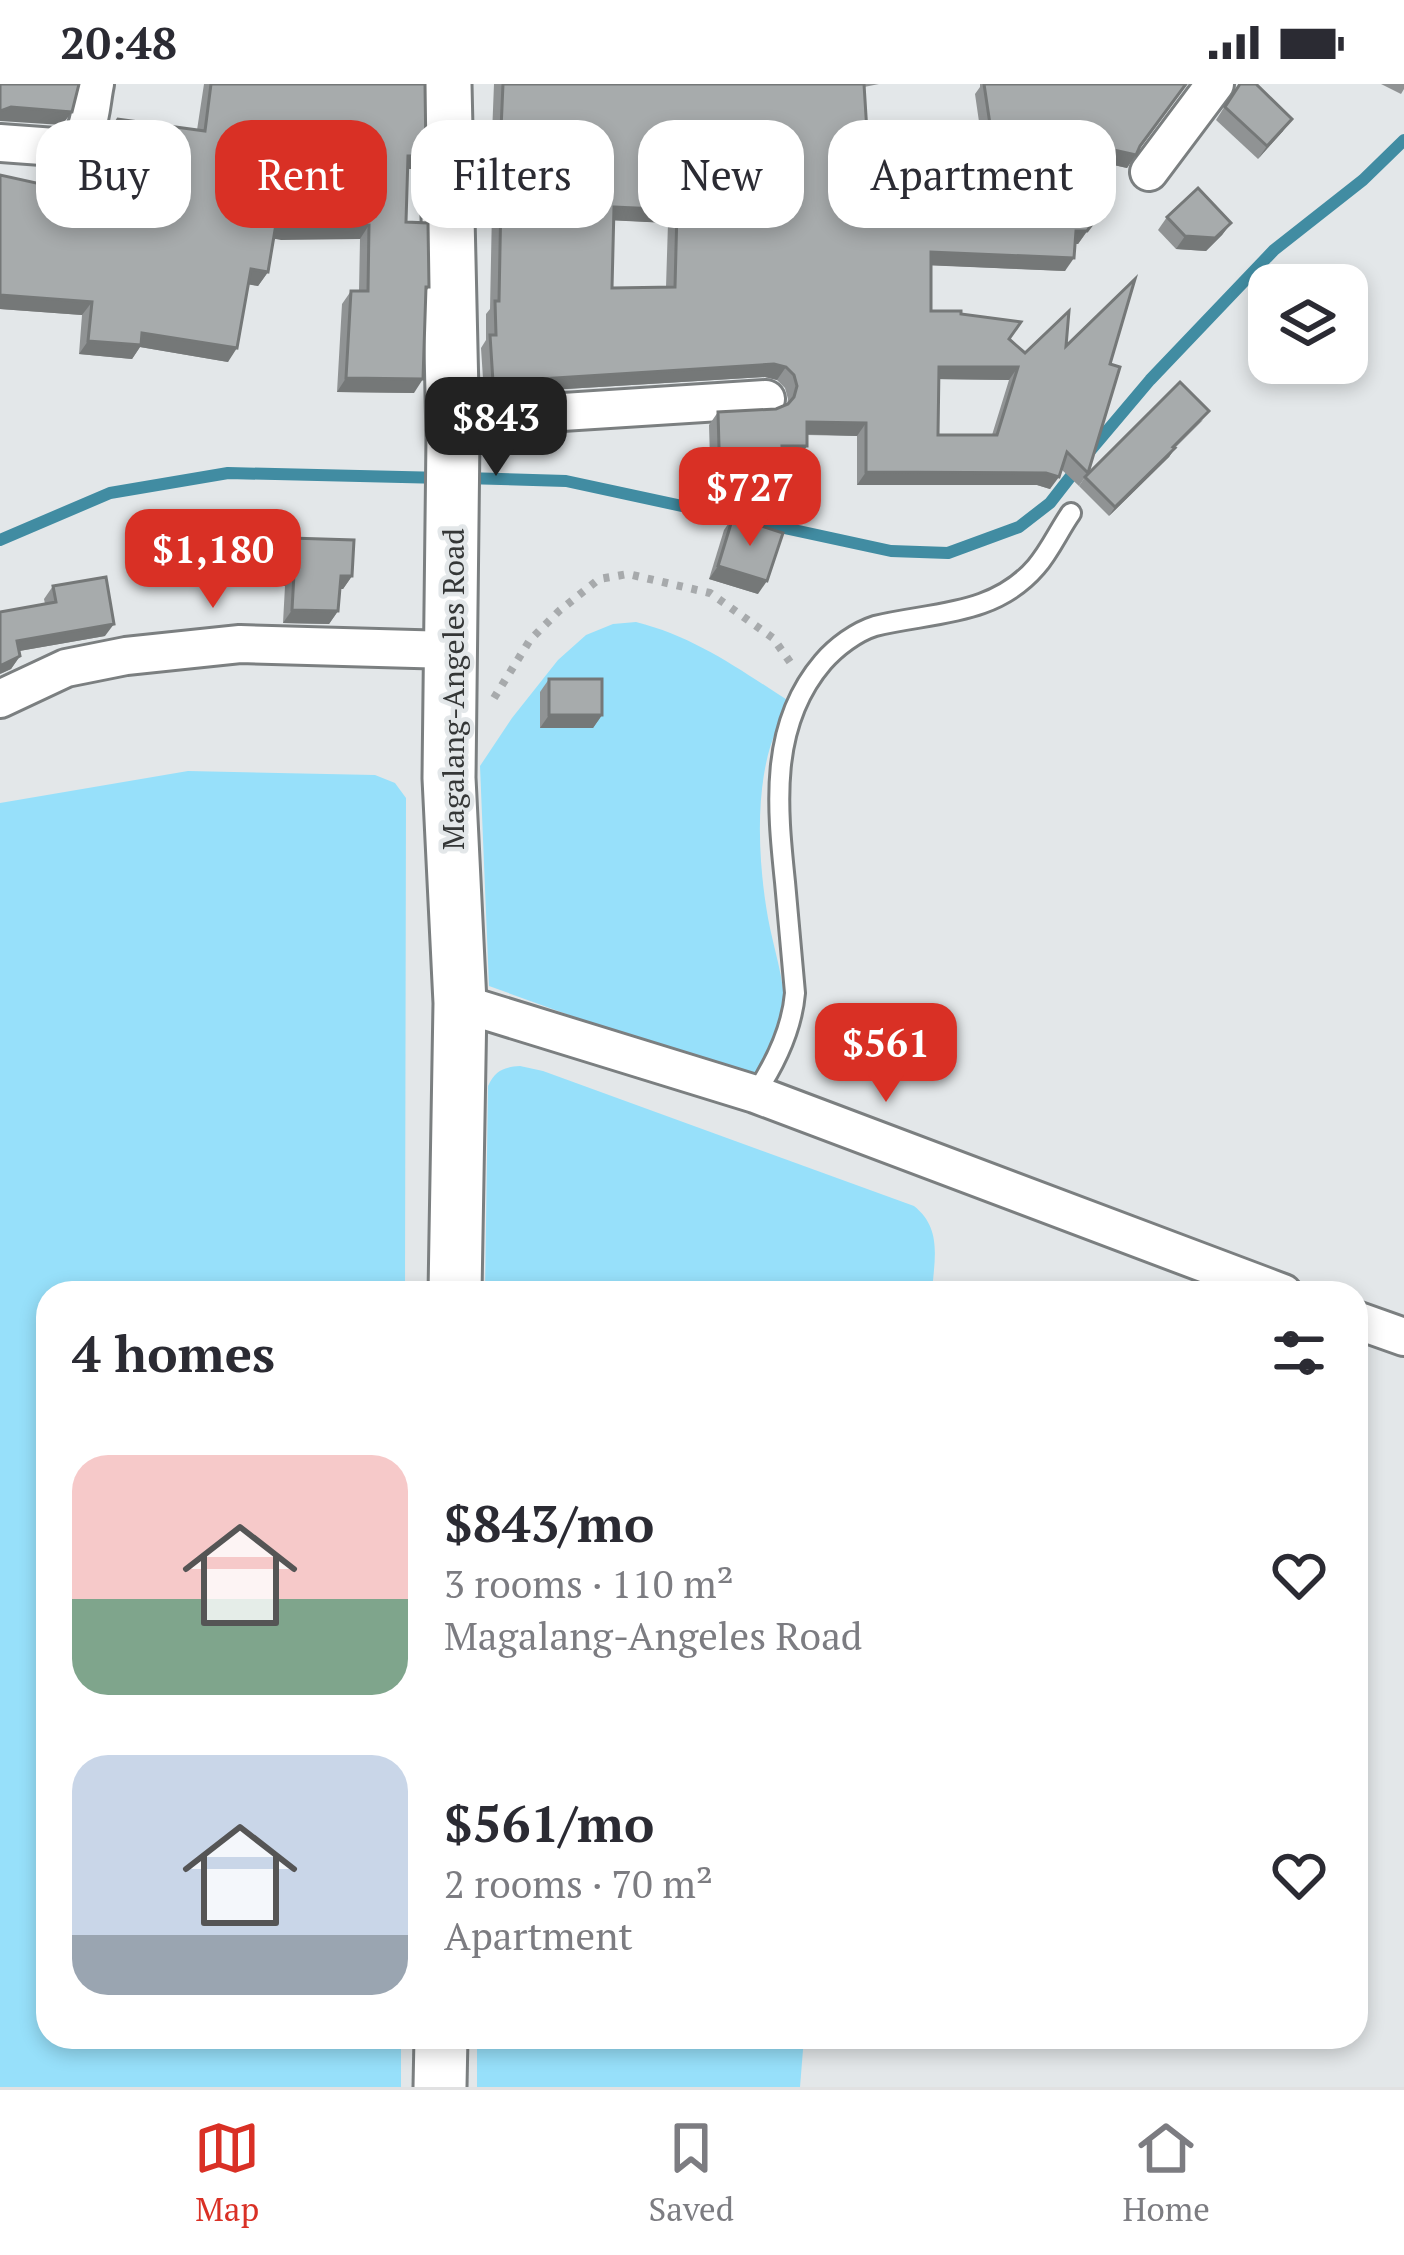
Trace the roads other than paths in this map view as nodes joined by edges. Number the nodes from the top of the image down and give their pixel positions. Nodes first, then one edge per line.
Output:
1 (94, 84) edge
2 (445, 84) edge
3 (1215, 84) edge
4 (0, 143) edge
5 (1149, 172) dead end
6 (766, 399) dead end
7 (453, 428) junction
8 (1071, 512) dead end
9 (450, 650) junction
10 (0, 699) edge
11 (460, 1004) junction
12 (755, 1094) junction
13 (454, 1281) edge
14 (1251, 1281) edge
15 (1368, 1324) edge
16 (1404, 1337) edge
17 (440, 2049) edge
18 (440, 2087) edge

1 - 4 street
2 - 7 main road, Magalang-Angeles Road
3 - 5 street
6 - 7 street
7 - 9 main road, Magalang-Angeles Road
8 - 12 lane
9 - 10 street
9 - 11 main road, Magalang-Angeles Road
11 - 12 street
11 - 13 main road, Magalang-Angeles Road
12 - 14 street
15 - 16 street
17 - 18 main road

